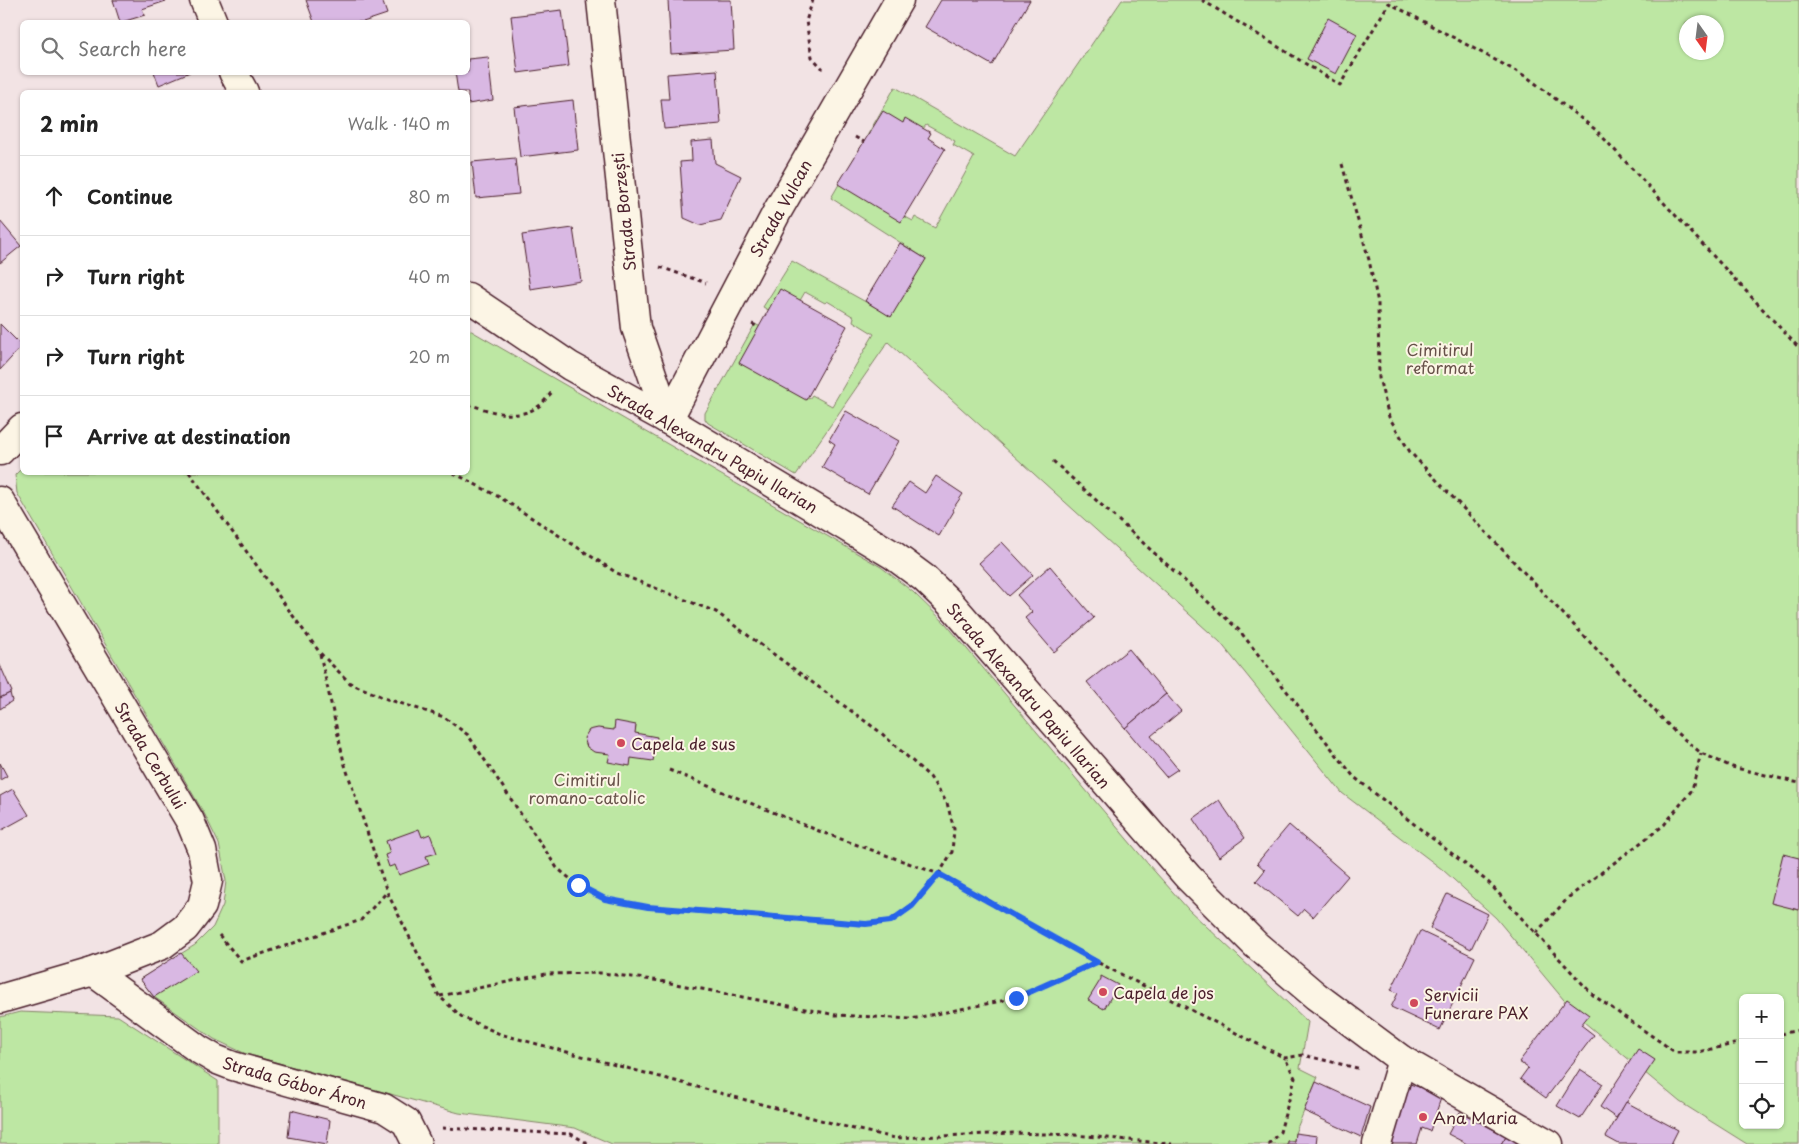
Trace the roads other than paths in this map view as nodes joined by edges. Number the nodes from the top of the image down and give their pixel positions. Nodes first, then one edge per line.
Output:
1 (204, 0) edge
2 (600, 0) edge
3 (899, 0) edge
4 (211, 20) edge
5 (235, 75) edge
6 (243, 90) edge
7 (470, 298) edge
8 (668, 420) junction
9 (20, 430) edge
10 (0, 451) edge
11 (0, 501) edge
12 (93, 972) junction
13 (0, 999) edge
14 (1402, 1060) junction
15 (425, 1136) edge
16 (1377, 1144) edge
17 (1550, 1144) edge

1 - 4 street
2 - 8 street, Strada Borzești
3 - 8 street, Strada Vulcan
5 - 6 street
7 - 8 street, Strada Alexandru Papiu Ilarian
8 - 14 street, Strada Alexandru Papiu Ilarian
9 - 10 street
11 - 12 street, Strada Cerbului
12 - 13 street, Strada Cerbului
12 - 15 street, Strada Gábor Áron
14 - 16 street
14 - 17 street, Strada Alexandru Papiu Ilarian

